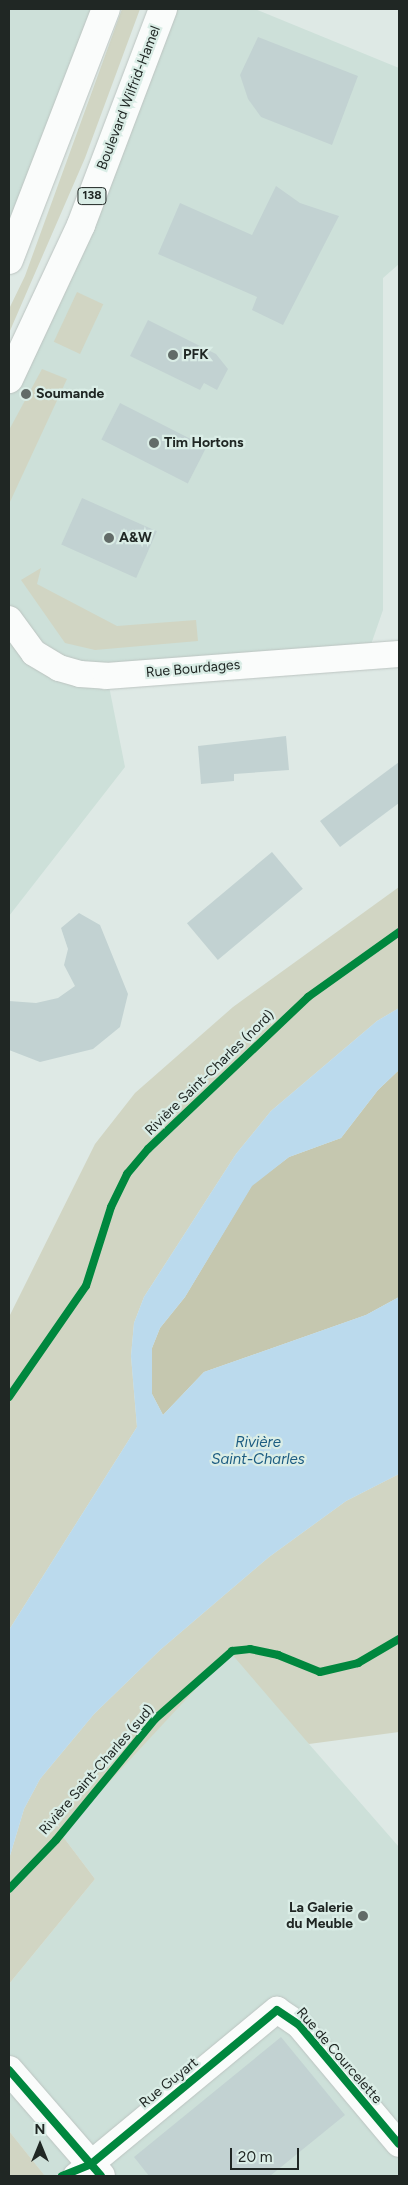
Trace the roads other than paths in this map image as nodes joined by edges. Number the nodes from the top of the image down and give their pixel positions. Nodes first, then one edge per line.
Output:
1 (106, 9) edge
2 (163, 9) edge
3 (9, 260) edge
4 (9, 379) edge
5 (9, 619) edge
6 (399, 654) edge
7 (277, 2010) joint
8 (9, 2070) edge
9 (399, 2144) edge
10 (89, 2172) edge

1 - 3 main road
2 - 4 main road, Boulevard Wilfrid-Hamel / 138
5 - 6 street, Rue Bourdages
7 - 9 street, Rue de Courcelette
7 - 10 street, Rue Guyart
8 - 10 main road

